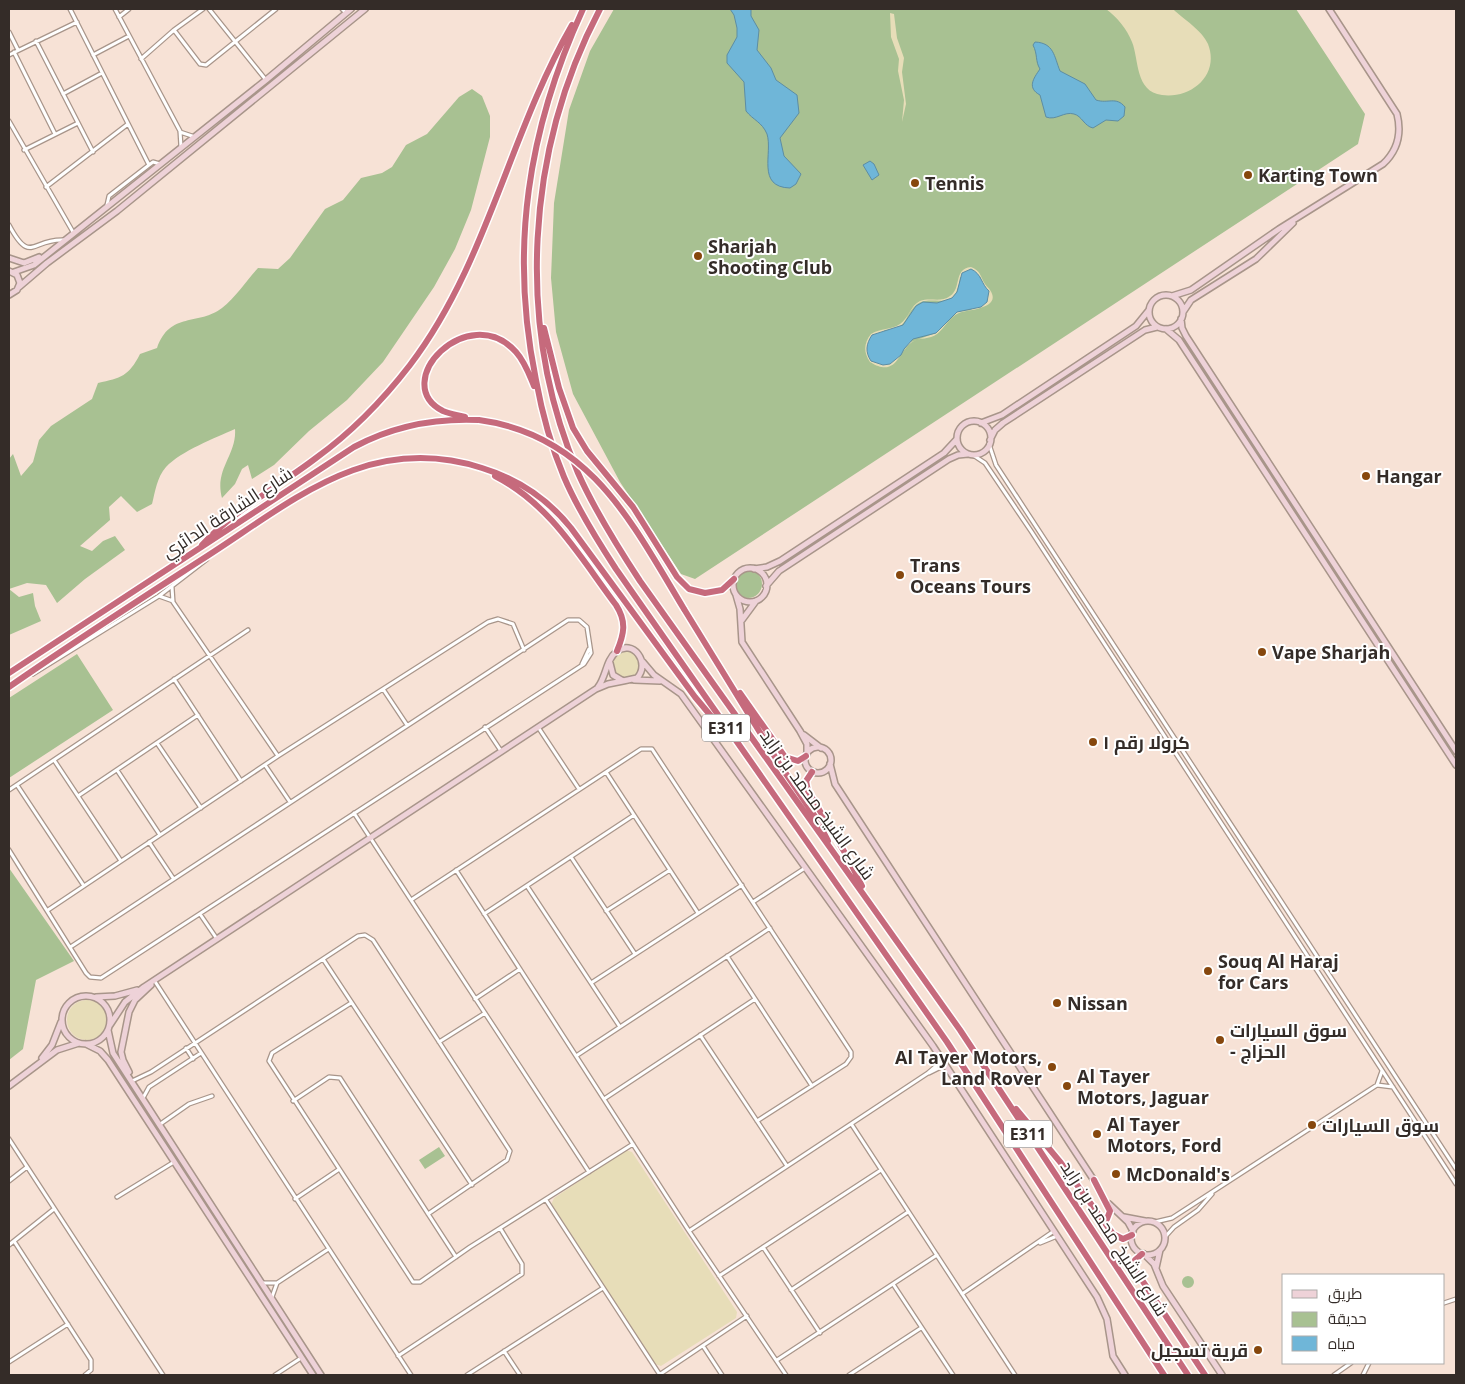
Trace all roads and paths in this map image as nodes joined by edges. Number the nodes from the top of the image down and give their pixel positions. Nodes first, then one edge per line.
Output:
1 (70, 9) edge
2 (115, 9) edge
3 (129, 9) edge
4 (203, 9) edge
5 (210, 9) edge
6 (276, 9) edge
7 (351, 9) edge
8 (365, 9) edge
9 (582, 9) edge
10 (600, 9) edge
11 (1329, 9) edge
12 (344, 11) edge
13 (118, 17) junction
14 (76, 22) junction
15 (174, 30) junction
16 (9, 32) edge
17 (129, 36) junction
18 (36, 41) junction
19 (236, 42) junction
20 (16, 51) junction
21 (9, 54) edge
22 (93, 55) junction
23 (141, 59) junction
24 (102, 73) junction
25 (266, 80) junction
26 (63, 94) junction
27 (78, 123) junction
28 (9, 124) edge
29 (128, 124) junction
30 (180, 131) junction
31 (56, 134) junction
32 (196, 137) junction
33 (180, 149) junction
34 (24, 150) junction
35 (93, 152) junction
36 (161, 164) junction
37 (149, 165) junction
38 (46, 187) junction
39 (107, 205) junction
40 (1300, 218) junction
41 (9, 226) edge
42 (73, 232) junction
43 (64, 240) junction
44 (56, 246) junction
45 (9, 258) edge
46 (11, 270) edge
47 (19, 287) junction
48 (9, 295) edge
49 (1172, 296) junction
50 (1149, 310) junction
51 (539, 312) junction
52 (1183, 312) junction
53 (1181, 319) junction
54 (1157, 327) junction
55 (1166, 329) junction
56 (540, 402) junction
57 (479, 420) junction
58 (982, 423) junction
59 (957, 439) junction
60 (990, 442) junction
61 (971, 454) junction
62 (472, 464) junction
63 (202, 545) junction
64 (220, 548) junction
65 (754, 569) junction
66 (734, 579) junction
67 (172, 586) junction
68 (766, 586) junction
69 (736, 595) junction
70 (159, 596) junction
71 (756, 601) junction
72 (173, 602) junction
73 (1098, 622) junction
74 (741, 623) junction
75 (1091, 625) junction
76 (248, 630) dead end
77 (524, 650) junction
78 (617, 651) junction
79 (210, 655) junction
80 (643, 662) junction
81 (610, 663) junction
82 (9, 673) edge
83 (174, 679) junction
84 (633, 680) junction
85 (17, 681) junction
86 (623, 681) junction
87 (663, 681) junction
88 (731, 686) junction
89 (9, 687) edge
90 (383, 689) junction
91 (596, 690) junction
92 (198, 715) junction
93 (407, 726) junction
94 (485, 727) junction
95 (538, 727) junction
96 (800, 731) junction
97 (158, 742) junction
98 (821, 748) junction
99 (501, 751) junction
100 (1456, 751) edge
101 (806, 755) junction
102 (278, 756) junction
103 (745, 756) junction
104 (54, 760) junction
105 (830, 764) junction
106 (265, 765) junction
107 (1456, 765) edge
108 (117, 770) junction
109 (606, 772) junction
110 (814, 773) junction
111 (241, 781) junction
112 (835, 784) junction
113 (18, 785) junction
114 (9, 790) edge
115 (579, 790) junction
116 (78, 796) junction
117 (290, 802) junction
118 (201, 808) junction
119 (354, 812) junction
120 (634, 815) junction
121 (160, 835) junction
122 (370, 837) junction
123 (149, 842) junction
124 (9, 850) edge
125 (831, 850) junction
126 (571, 857) junction
127 (121, 861) junction
128 (806, 867) junction
129 (456, 870) junction
130 (670, 870) junction
131 (1265, 876) junction
132 (173, 878) junction
133 (1259, 880) junction
134 (742, 885) junction
135 (84, 886) junction
136 (527, 886) junction
137 (865, 894) junction
138 (410, 900) junction
139 (754, 902) junction
140 (48, 910) junction
141 (606, 911) junction
142 (698, 913) junction
143 (200, 914) junction
144 (484, 914) junction
145 (770, 928) junction
146 (216, 939) junction
147 (72, 946) junction
148 (635, 954) junction
149 (727, 956) junction
150 (323, 959) junction
151 (520, 969) junction
152 (154, 981) junction
153 (591, 983) junction
154 (144, 987) junction
155 (93, 997) junction
156 (475, 999) junction
157 (755, 999) junction
158 (352, 1002) junction
159 (485, 1013) junction
160 (62, 1019) junction
161 (620, 1027) junction
162 (109, 1028) junction
163 (700, 1035) junction
164 (439, 1042) junction
165 (80, 1043) junction
166 (195, 1043) junction
167 (86, 1044) junction
168 (186, 1048) junction
169 (201, 1053) junction
170 (576, 1056) junction
171 (193, 1059) junction
172 (38, 1062) junction
173 (944, 1063) junction
174 (1382, 1070) junction
175 (131, 1079) junction
176 (1377, 1085) junction
177 (9, 1086) edge
178 (812, 1086) junction
179 (1393, 1087) junction
180 (1000, 1090) junction
181 (212, 1096) dead end
182 (143, 1098) junction
183 (604, 1099) junction
184 (293, 1101) junction
185 (757, 1121) junction
186 (159, 1124) junction
187 (852, 1124) junction
188 (155, 1133) junction
189 (9, 1139) edge
190 (632, 1144) junction
191 (175, 1150) junction
192 (174, 1162) junction
193 (787, 1166) junction
194 (27, 1167) junction
195 (1456, 1169) edge
196 (338, 1170) junction
197 (881, 1170) junction
198 (589, 1172) junction
199 (1094, 1180) junction
200 (9, 1181) edge
201 (1456, 1184) edge
202 (472, 1185) junction
203 (1220, 1187) junction
204 (117, 1197) dead end
205 (295, 1199) junction
206 (546, 1200) junction
207 (54, 1209) junction
208 (908, 1212) junction
209 (428, 1214) junction
210 (1121, 1216) junction
211 (1101, 1217) junction
212 (1146, 1221) junction
213 (1155, 1222) junction
214 (500, 1228) junction
215 (689, 1231) junction
216 (1132, 1233) junction
217 (1055, 1234) junction
218 (1165, 1237) junction
219 (14, 1241) junction
220 (9, 1245) edge
221 (763, 1247) junction
222 (1161, 1249) junction
223 (327, 1250) junction
224 (1143, 1254) junction
225 (937, 1255) junction
226 (456, 1257) junction
227 (1156, 1269) junction
228 (719, 1276) junction
229 (262, 1283) junction
230 (278, 1283) junction
231 (893, 1284) junction
232 (603, 1288) junction
233 (792, 1290) junction
234 (962, 1294) junction
235 (272, 1297) junction
236 (747, 1316) junction
237 (68, 1324) junction
238 (922, 1328) junction
239 (820, 1333) junction
240 (703, 1346) junction
241 (504, 1351) junction
242 (398, 1356) junction
243 (301, 1358) junction
244 (777, 1360) junction
245 (9, 1362) edge
246 (1350, 1364) edge
247 (85, 1375) edge
248 (163, 1375) edge
249 (275, 1375) edge
250 (313, 1375) edge
251 (321, 1375) edge
252 (411, 1375) edge
253 (467, 1375) edge
254 (520, 1375) edge
255 (660, 1375) edge
256 (722, 1375) edge
257 (786, 1375) edge
258 (849, 1375) edge
259 (952, 1375) edge
260 (1015, 1375) edge
261 (1125, 1375) edge
262 (1164, 1375) edge
263 (1188, 1375) edge
264 (1205, 1375) edge
265 (1222, 1375) edge
266 (1334, 1375) edge

1 - 14 street
2 - 13 street
3 - 13 street
4 - 15 street
5 - 19 street
6 - 19 street
7 - 12 street
8 - 47 street
9 - 56 highway, شارع الشيخ محمد بن زايد / E311
9 - 63 highway
10 - 51 highway, شارع الشيخ محمد بن زايد / E311
11 - 40 street
12 - 25 street
13 - 17 street
14 - 18 street
14 - 22 street
15 - 19 street
15 - 23 street
16 - 20 street
17 - 22 street
17 - 23 street
18 - 20 street
18 - 26 street
19 - 25 street
20 - 21 street
20 - 31 street
22 - 24 street
23 - 30 street
24 - 26 street
24 - 29 street
25 - 32 street
26 - 27 street
27 - 31 street
27 - 35 street
28 - 34 street
29 - 35 street
29 - 37 street
30 - 32 street
30 - 33 street
31 - 34 street
32 - 33 street
33 - 36 street
34 - 38 street
35 - 38 street
36 - 37 street
36 - 39 street
37 - 39 street
38 - 42 street
39 - 42 street
40 - 49 street
40 - 52 street
41 - 43 street
42 - 43 street
43 - 44 street
44 - 45 street
44 - 46 street
46 - 47 street
47 - 48 street
49 - 50 street
49 - 52 street
50 - 54 street
50 - 58 street
51 - 66 highway
51 - 125 highway, شارع الشيخ محمد بن زايد / E311
52 - 53 street
53 - 55 street
53 - 100 street
54 - 55 street
54 - 60 street
55 - 107 street
56 - 57 highway
56 - 103 highway, شارع الشيخ محمد بن زايد / E311
57 - 63 highway, شارع الشارقة الدائري
57 - 88 highway, bridge
58 - 59 street
58 - 60 street
59 - 61 street
59 - 65 street
60 - 61 street
60 - 73 street
61 - 68 street
61 - 75 street
62 - 64 highway, شارع الشارقة الدائري
62 - 78 highway
62 - 103 highway
63 - 82 highway, شارع الشارقة الدائري
64 - 67 street
64 - 85 highway, شارع الشارقة الدائري
65 - 66 street
65 - 68 street
66 - 69 street
67 - 70 street
67 - 72 street
68 - 71 street
69 - 71 street
69 - 74 street
70 - 72 street
70 - 85 street
71 - 74 street
72 - 79 street
73 - 75 street
73 - 131 street
74 - 96 street
75 - 133 street
76 - 79 street
77 - 90 street
77 - 93 street
77 - 94 street
78 - 80 street
78 - 81 street
79 - 83 street
79 - 102 street
80 - 84 street
80 - 87 street
81 - 86 street
81 - 91 street
83 - 92 street
83 - 104 street
84 - 86 street
84 - 87 street
85 - 89 highway, شارع الشارقة الدائري
86 - 91 street
87 - 128 street
88 - 101 highway
88 - 125 highway
90 - 93 street
90 - 102 street
91 - 95 street
92 - 97 street
92 - 111 street
93 - 117 street
94 - 99 street
94 - 119 street
95 - 99 street
95 - 115 street
96 - 98 street
96 - 101 street
97 - 108 street
97 - 118 street
98 - 101 street
98 - 105 street
99 - 122 street
101 - 110 street
102 - 106 street
103 - 262 highway, شارع الشيخ محمد بن زايد / E311
104 - 113 street
104 - 116 street
105 - 110 street
105 - 112 street
106 - 111 street
106 - 117 street
108 - 116 street
108 - 121 street
109 - 115 street
109 - 120 street
109 - 134 street
110 - 112 street
110 - 137 highway
111 - 118 street
112 - 199 street
113 - 114 street
113 - 135 street
115 - 129 street
116 - 127 street
117 - 132 street
118 - 121 street
119 - 122 street
119 - 143 street
120 - 126 street
120 - 130 street
121 - 123 street
122 - 138 street
122 - 146 street
123 - 127 street
123 - 132 street
124 - 140 street
125 - 137 highway, شارع الشيخ محمد بن زايد / E311
126 - 136 street
126 - 141 street
127 - 135 street
128 - 139 street
128 - 173 street
129 - 138 street
129 - 144 street
130 - 141 street
130 - 142 street
131 - 133 street
131 - 195 street
132 - 147 street
133 - 174 street
134 - 139 street
134 - 142 street
135 - 140 street
136 - 144 street
136 - 153 street
137 - 180 highway, شارع الشيخ محمد بن زايد / E311
138 - 156 street
139 - 145 street
140 - 147 street
141 - 148 street
142 - 148 street
143 - 146 street
143 - 147 street
144 - 151 street
145 - 149 street
145 - 178 street
146 - 152 street
148 - 153 street
149 - 157 street
149 - 161 street
150 - 158 street
150 - 164 street
150 - 166 street
151 - 156 street
151 - 170 street
152 - 154 street
152 - 166 street
152 - 175 street
153 - 161 street
154 - 155 street
154 - 162 street
155 - 160 street
155 - 162 street
156 - 159 street
157 - 163 street
157 - 178 street
158 - 184 street
158 - 202 street
159 - 164 street
159 - 198 street
160 - 165 street
160 - 172 street
161 - 170 street
162 - 167 street
162 - 175 street
163 - 183 street
163 - 185 street
164 - 202 street
165 - 167 street
165 - 172 street
166 - 168 street
166 - 169 street
167 - 188 street
168 - 171 street
168 - 175 street
169 - 171 street
169 - 205 street
170 - 183 street
171 - 182 street
172 - 177 street
173 - 187 street
173 - 217 street
174 - 176 street
174 - 179 street
175 - 182 street
176 - 179 street
176 - 203 street
178 - 185 street
179 - 201 street
180 - 211 highway
180 - 263 highway, شارع الشيخ محمد بن زايد / E311
181 - 186 street
182 - 186 street
183 - 190 street
184 - 196 street
184 - 209 street
185 - 193 street
186 - 191 street
187 - 193 street
187 - 197 street
188 - 191 street
188 - 192 street
189 - 194 street
190 - 198 street
190 - 215 street
191 - 229 street
192 - 204 street
192 - 243 street
193 - 215 street
194 - 200 street
194 - 207 street
196 - 205 street
196 - 226 street
197 - 208 street
197 - 221 street
198 - 206 street
199 - 210 street
199 - 211 highway
202 - 209 street
203 - 213 street
203 - 218 street
205 - 223 street
206 - 214 street
206 - 232 street
207 - 219 street
207 - 248 street
208 - 225 street
208 - 233 street
209 - 226 street
210 - 212 street
210 - 216 street
211 - 216 highway
212 - 213 street
212 - 216 street
213 - 218 street
214 - 226 street
214 - 242 street
215 - 228 street
216 - 224 street
217 - 234 street
217 - 261 street
218 - 222 street
219 - 220 street
219 - 237 street
221 - 228 street
221 - 233 street
222 - 224 street
222 - 227 street
223 - 230 street
223 - 242 street
224 - 227 street
224 - 264 highway
225 - 231 street
225 - 234 street
227 - 265 street
228 - 236 street
229 - 230 street
229 - 235 street
230 - 235 street
231 - 238 street
231 - 239 street
232 - 241 street
232 - 255 street
233 - 239 street
234 - 260 street
235 - 251 street
236 - 240 street
236 - 244 street
237 - 245 street
237 - 247 street
238 - 258 street
238 - 259 street
239 - 244 street
240 - 255 street
240 - 256 street
241 - 253 street
241 - 254 street
242 - 252 street
243 - 249 street
243 - 250 street
244 - 257 street
246 - 266 street

